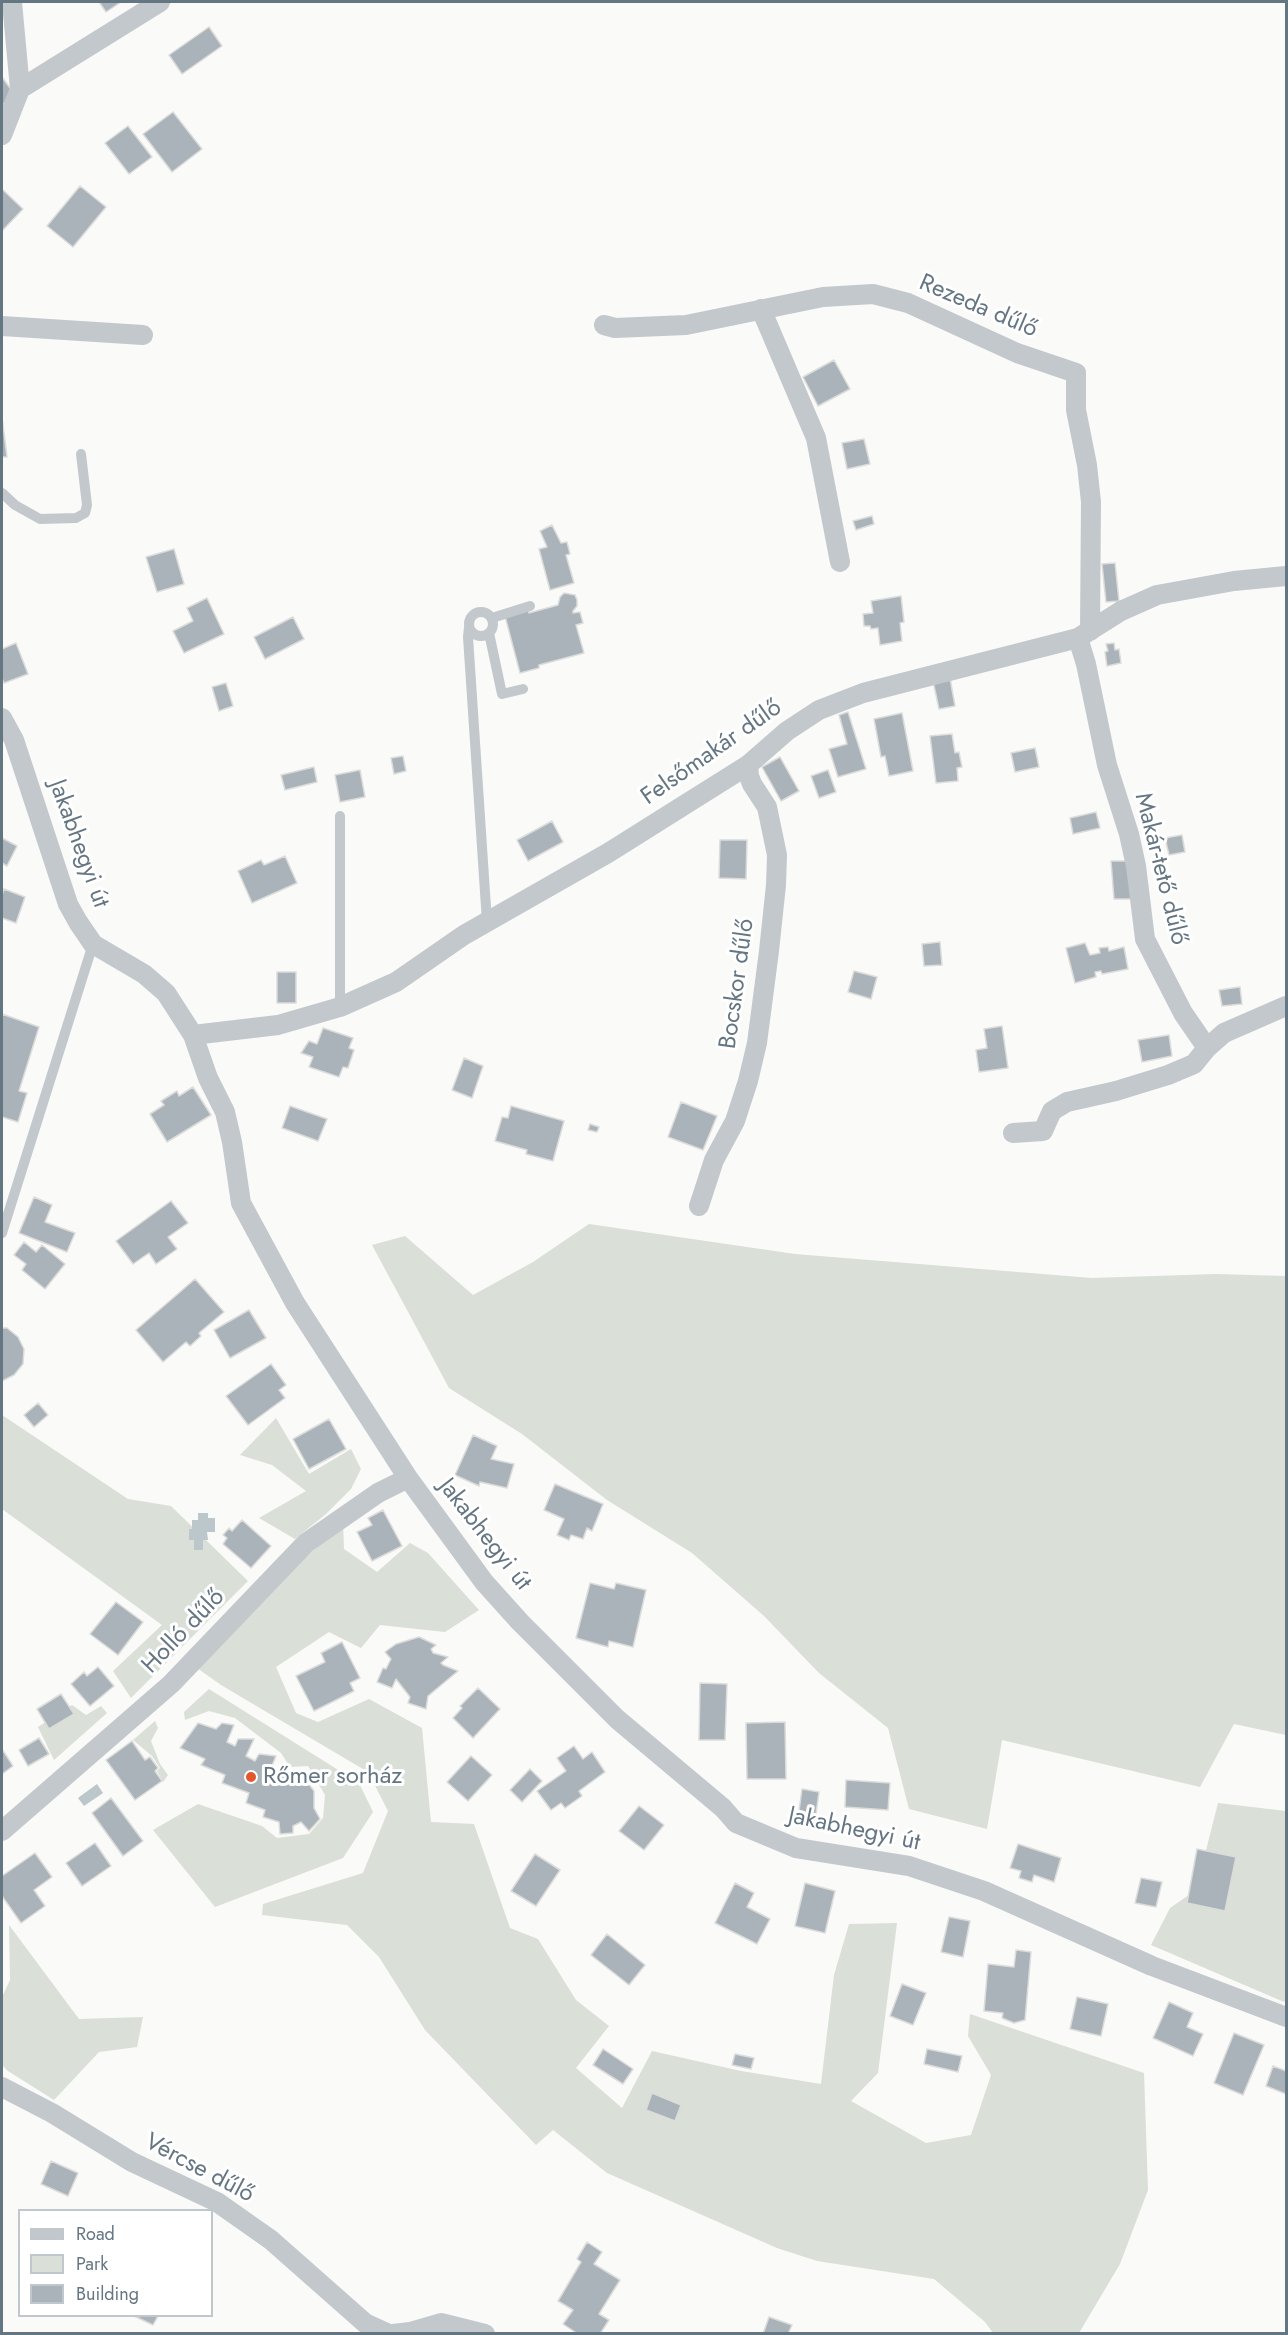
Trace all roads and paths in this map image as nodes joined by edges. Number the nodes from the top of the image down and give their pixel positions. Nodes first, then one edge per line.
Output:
1 (12, 2) edge
2 (160, 2) edge
3 (20, 89) junction
4 (2, 135) edge
5 (761, 309) junction
6 (604, 325) dead end
7 (2, 326) edge
8 (143, 335) dead end
9 (81, 454) dead end
10 (2, 493) edge
11 (840, 562) dead end
12 (1287, 576) edge
13 (530, 606) dead end
14 (492, 618) junction
15 (469, 627) junction
16 (489, 633) junction
17 (1084, 634) junction
18 (523, 689) dead end
19 (2, 718) edge
20 (748, 765) junction
21 (340, 816) dead end
22 (487, 922) junction
23 (93, 945) junction
24 (1287, 1006) edge
25 (340, 1007) junction
26 (193, 1035) junction
27 (1207, 1048) junction
28 (1013, 1133) dead end
29 (699, 1206) dead end
30 (2, 1233) edge
31 (408, 1478) junction
32 (2, 1831) edge
33 (1287, 2017) edge
34 (2, 2087) edge
35 (484, 2333) edge
36 (391, 2334) edge

1 - 3 street
2 - 3 street
3 - 4 street
5 - 6 street, Rezeda dűlő
5 - 11 street
5 - 17 street, Rezeda dűlő
7 - 8 street
9 - 10 lane
12 - 17 street, Felsőmakár dűlő
13 - 14 lane
14 - 15 lane
14 - 16 lane
15 - 16 lane
15 - 22 lane
16 - 18 lane
17 - 20 street, Felsőmakár dűlő
17 - 27 street, Makár-tető dűlő
19 - 23 street, Jakabhegyi út
20 - 22 street, Felsőmakár dűlő
20 - 29 street, Bocskor dűlő
21 - 25 lane
22 - 25 street, Felsőmakár dűlő
23 - 26 street, Jakabhegyi út
23 - 30 lane
24 - 27 street
25 - 26 street, Felsőmakár dűlő
26 - 31 street, Jakabhegyi út
27 - 28 street
31 - 32 street, Holló dűlő
31 - 33 street, Jakabhegyi út
34 - 36 street, Vércse dűlő
35 - 36 street, Vércse dűlő

